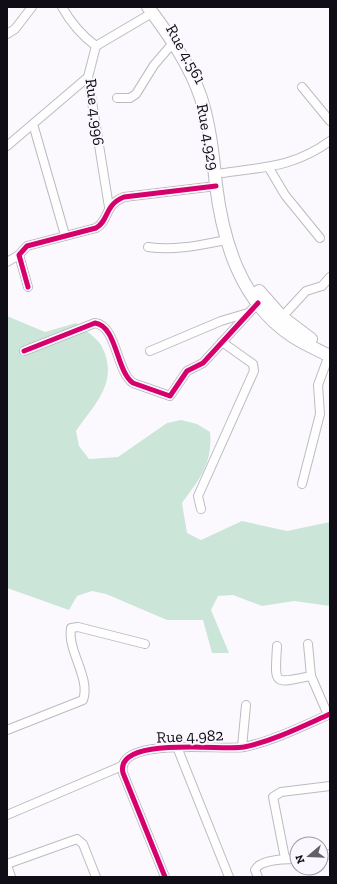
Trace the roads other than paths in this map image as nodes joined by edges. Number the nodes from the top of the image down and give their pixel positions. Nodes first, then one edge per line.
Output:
1 (32, 7) edge
2 (62, 7) edge
3 (153, 9) edge
4 (7, 34) edge
5 (173, 42) junction
6 (96, 46) junction
7 (88, 77) junction
8 (302, 87) dead end
9 (117, 98) dead end
10 (330, 121) edge
11 (33, 124) junction
12 (330, 141) edge
13 (7, 146) edge
14 (269, 168) junction
15 (223, 173) junction
16 (216, 186) junction
17 (109, 207) junction
18 (65, 235) junction
19 (320, 238) dead end
20 (226, 240) junction
21 (148, 247) dead end
22 (19, 255) junction
23 (7, 262) edge
24 (330, 277) edge
25 (28, 287) dead end
26 (258, 303) junction
27 (249, 313) junction
28 (282, 317) junction
29 (222, 342) junction
30 (24, 351) dead end
31 (150, 351) dead end
32 (330, 353) edge
33 (302, 484) dead end
34 (201, 509) dead end
35 (145, 644) dead end
36 (308, 644) dead end
37 (277, 646) dead end
38 (312, 676) junction
39 (246, 705) dead end
40 (329, 715) edge
41 (7, 730) edge
42 (242, 747) junction
43 (177, 748) junction
44 (122, 766) junction
45 (330, 786) edge
46 (7, 814) edge
47 (285, 858) junction
48 (289, 858) edge
49 (7, 865) edge
50 (11, 877) edge
51 (96, 877) edge
52 (165, 877) edge
53 (229, 877) edge
54 (258, 877) edge

1 - 4 street
2 - 6 street
3 - 5 main road, Rue 4.929
3 - 6 street
3 - 15 main road, Rue 4.561
5 - 9 street
5 - 16 main road, Rue 4.929
6 - 7 street, Rue 4.996
7 - 11 street
7 - 17 street, Rue 4.996
8 - 10 street
11 - 13 street
11 - 18 street
12 - 14 street
14 - 15 street
14 - 19 street
15 - 28 main road, Rue 4.561
16 - 17 street
16 - 20 main road, Rue 4.929
17 - 18 street
18 - 22 street
20 - 21 street
20 - 26 main road, Rue 4.929
22 - 23 street
22 - 25 street
24 - 28 street
26 - 27 street
26 - 32 main road, Rue 4.929
27 - 29 street
27 - 31 street
28 - 32 main road, Rue 4.561
29 - 30 street
29 - 34 street
32 - 33 street
35 - 41 street
36 - 38 street
37 - 38 street
38 - 40 street
39 - 42 street
40 - 42 street, Rue 4.982
42 - 43 street, Rue 4.982
43 - 44 street, Rue 4.982
43 - 53 street
44 - 46 street
44 - 52 street
45 - 47 street
47 - 48 street
47 - 54 street
49 - 50 street
49 - 51 street

